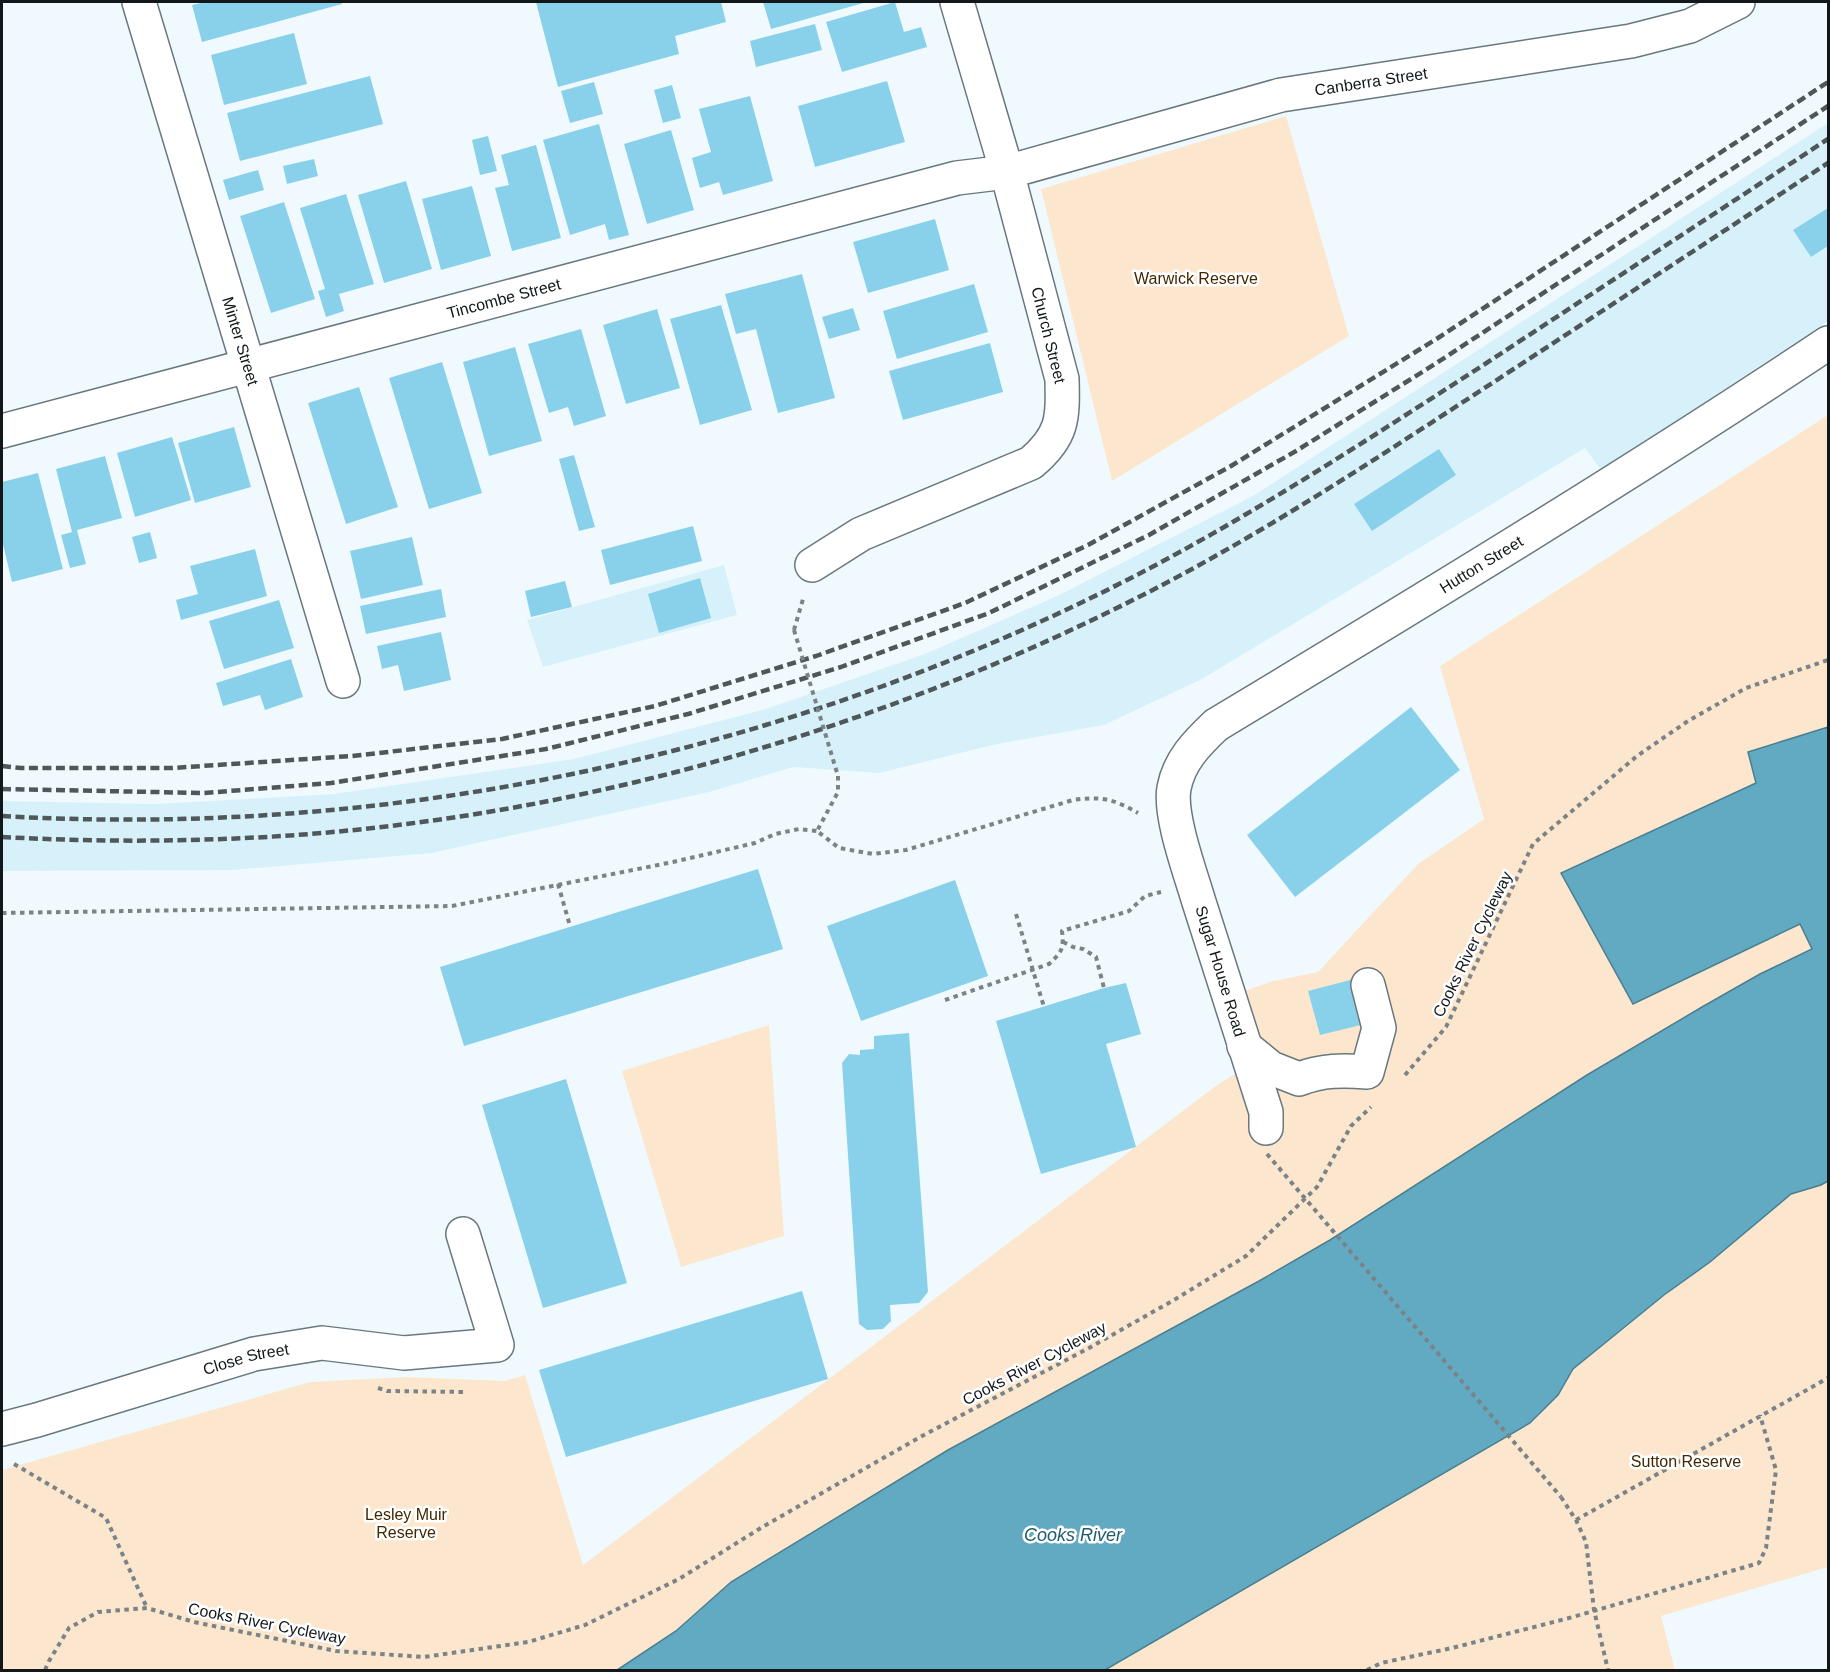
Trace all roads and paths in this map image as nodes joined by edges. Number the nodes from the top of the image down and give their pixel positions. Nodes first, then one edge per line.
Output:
1 (139, 2) edge
2 (957, 2) edge
3 (1738, 2) edge
4 (1007, 172) junction
5 (1828, 343) edge
6 (249, 366) junction
7 (2, 431) edge
8 (812, 565) dead end
9 (794, 630) dead end
10 (1828, 660) edge
11 (343, 681) dead end
12 (1175, 813) junction
13 (817, 831) junction
14 (1193, 883) junction
15 (558, 884) junction
16 (2, 913) edge
17 (1016, 915) dead end
18 (570, 926) dead end
19 (1063, 942) junction
20 (1033, 969) junction
21 (1368, 985) dead end
22 (1104, 988) dead end
23 (945, 1000) dead end
24 (1044, 1007) dead end
25 (1244, 1046) junction
26 (1404, 1076) dead end
27 (1374, 1104) dead end
28 (1267, 1141) joint
29 (463, 1234) dead end
30 (1828, 1378) edge
31 (377, 1388) dead end
32 (467, 1392) dead end
33 (1760, 1415) junction
34 (2, 1429) edge
35 (11, 1462) dead end
36 (1576, 1520) junction
37 (147, 1608) junction
38 (1594, 1610) junction
39 (45, 1671) edge
40 (1367, 1671) edge
41 (1608, 1671) edge

1 - 6 street, Minter Street
2 - 4 street, Church Street
3 - 4 street, Canberra Street
4 - 6 street, Tincombe Street
4 - 8 street, Church Street
5 - 12 street, Hutton Street
6 - 7 street, Tincombe Street
6 - 11 street, Minter Street
9 - 13 path, bridge
10 - 26 path, Cooks River Cycleway
12 - 13 path
12 - 14 street, Sugar House Road
13 - 15 path
14 - 19 path
14 - 25 street, Sugar House Road
15 - 16 path
15 - 18 path
17 - 20 path
19 - 20 path
19 - 22 path
20 - 23 path
20 - 24 path
21 - 25 street
25 - 28 street, Sugar House Road
27 - 37 path, Cooks River Cycleway
28 - 36 path, bridge
29 - 34 street, Close Street
30 - 33 path
31 - 32 path
33 - 36 path
33 - 38 path
35 - 37 path
36 - 38 path
37 - 39 path, Cooks River Cycleway
38 - 40 path
38 - 41 path

